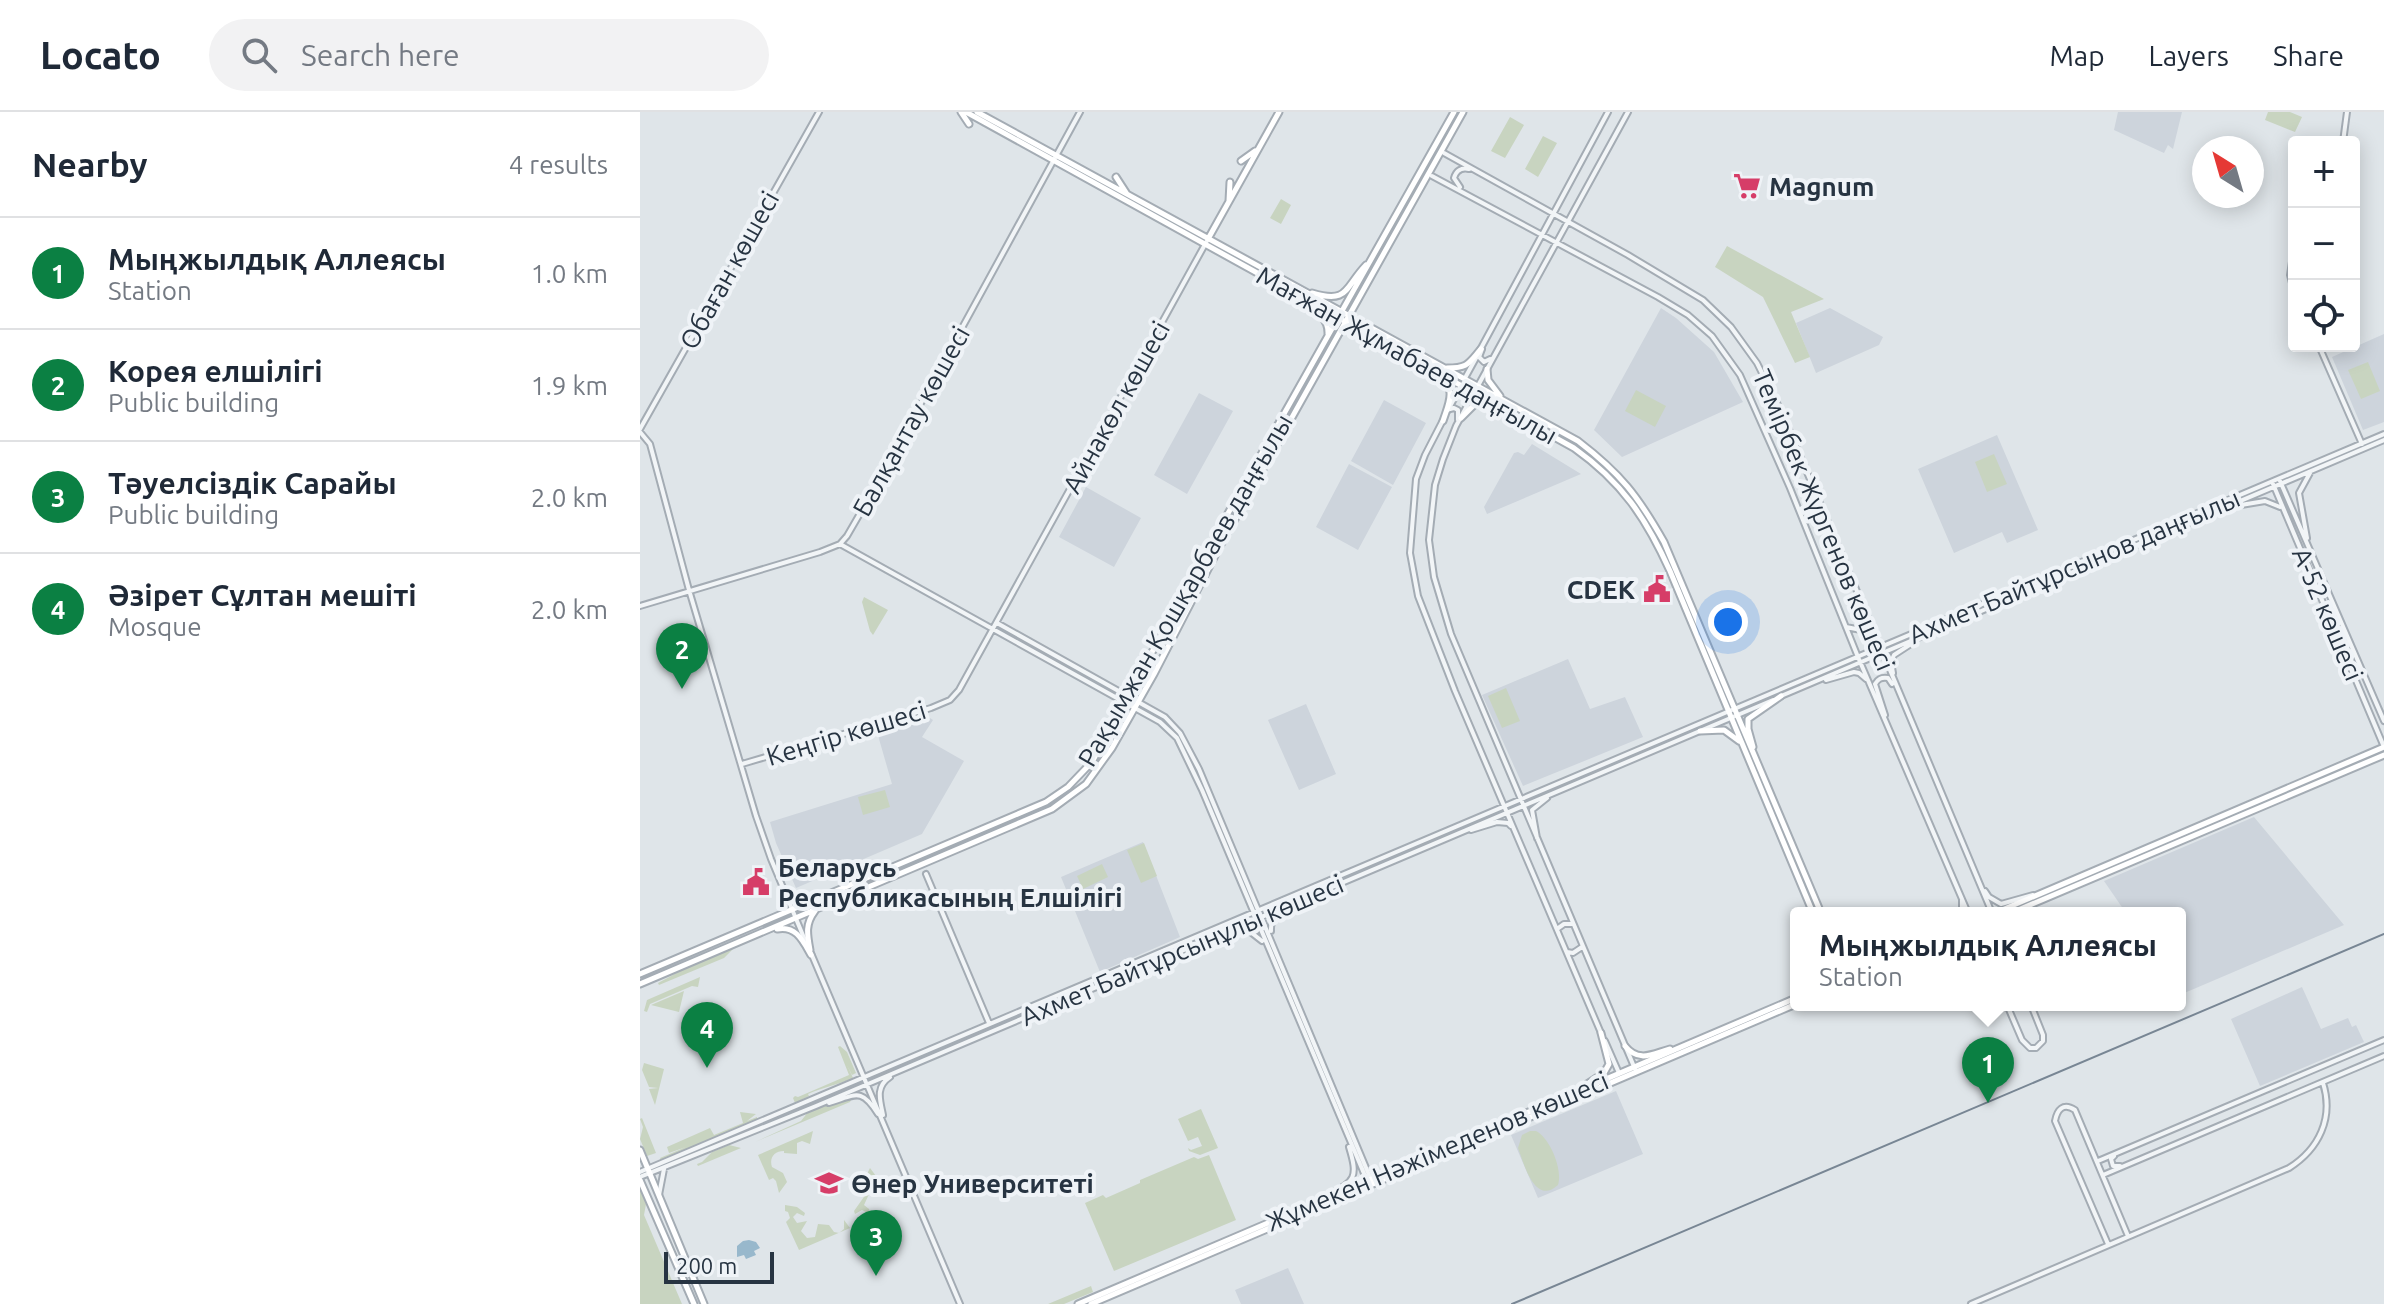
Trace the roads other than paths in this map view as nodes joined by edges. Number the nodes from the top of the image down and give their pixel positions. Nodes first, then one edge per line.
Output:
1 (819, 112) edge
2 (964, 112) edge
3 (977, 112) edge
4 (1080, 112) edge
5 (1279, 112) edge
6 (1454, 112) edge
7 (1463, 112) edge
8 (1608, 112) edge
9 (2347, 112) edge
10 (1628, 113) edge
11 (969, 124) dead end
12 (2344, 136) edge
13 (1259, 148) junction
14 (1444, 153) dead end
15 (1056, 158) junction
16 (1241, 161) dead end
17 (1475, 171) junction
18 (1432, 176) dead end
19 (1116, 177) dead end
20 (1230, 182) dead end
21 (1128, 195) junction
22 (1470, 195) junction
23 (1229, 202) junction
24 (1553, 214) junction
25 (1568, 222) junction
26 (1542, 233) junction
27 (1207, 241) junction
28 (1557, 242) junction
29 (1374, 255) junction
30 (1286, 288) junction
31 (1302, 290) junction
32 (1332, 311) junction
33 (1343, 317) junction
34 (1327, 337) junction
35 (1482, 348) junction
36 (1498, 349) junction
37 (2321, 352) edge
38 (1417, 361) junction
39 (1444, 368) junction
40 (1487, 369) junction
41 (1463, 382) junction
42 (1478, 386) junction
43 (1474, 393) junction
44 (1503, 400) junction
45 (1506, 410) junction
46 (1447, 413) junction
47 (1461, 418) junction
48 (1443, 421) junction
49 (1456, 426) junction
50 (640, 430) edge
51 (2384, 437) edge
52 (2362, 444) junction
53 (2311, 471) junction
54 (2280, 481) junction
55 (2273, 484) junction
56 (2229, 506) junction
57 (2282, 508) junction
58 (2306, 540) junction
59 (840, 544) junction
60 (689, 590) junction
61 (2013, 595) junction
62 (640, 606) edge
63 (1867, 617) junction
64 (996, 622) junction
65 (1846, 627) junction
66 (992, 628) junction
67 (1926, 635) junction
68 (1881, 650) junction
69 (1859, 660) junction
70 (1893, 678) junction
71 (1816, 681) junction
72 (1869, 682) junction
73 (1781, 696) junction
74 (950, 700) joint
75 (1127, 701) junction
76 (1136, 706) junction
77 (1733, 714) junction
78 (1907, 714) junction
79 (1722, 719) junction
80 (1885, 721) junction
81 (2384, 721) edge
82 (1700, 731) junction
83 (1741, 743) junction
84 (2384, 747) edge
85 (2384, 755) edge
86 (1754, 756) junction
87 (742, 764) junction
88 (1555, 792) junction
89 (1521, 804) junction
90 (1506, 810) junction
91 (1515, 830) junction
92 (1464, 831) junction
93 (1537, 840) junction
94 (926, 874) dead end
95 (1979, 883) junction
96 (2037, 895) junction
97 (1306, 898) junction
98 (1810, 907) edge
99 (1818, 907) edge
100 (1964, 907) edge
101 (1991, 907) edge
102 (2008, 907) edge
103 (2025, 907) edge
104 (792, 909) junction
105 (815, 911) junction
106 (1260, 914) junction
107 (1254, 916) junction
108 (796, 919) junction
109 (1572, 924) junction
110 (1557, 929) junction
111 (757, 934) junction
112 (1202, 942) junction
113 (1582, 947) junction
114 (1567, 952) junction
115 (1269, 953) junction
116 (811, 955) junction
117 (1280, 960) junction
118 (640, 974) edge
119 (640, 984) edge
120 (1790, 1001) edge
121 (1790, 1006) edge
122 (2010, 1011) edge
123 (2033, 1011) edge
124 (989, 1024) junction
125 (991, 1031) junction
126 (1601, 1033) junction
127 (2384, 1040) edge
128 (1625, 1046) junction
129 (1679, 1048) junction
130 (2384, 1056) edge
131 (916, 1063) junction
132 (1635, 1070) junction
133 (1620, 1076) junction
134 (864, 1077) junction
135 (2323, 1083) junction
136 (867, 1084) junction
137 (1578, 1090) junction
138 (816, 1106) junction
139 (885, 1126) junction
140 (1344, 1129) junction
141 (640, 1150) edge
142 (2119, 1152) junction
143 (2098, 1161) junction
144 (2127, 1165) junction
145 (664, 1169) junction
146 (649, 1172) junction
147 (2103, 1175) junction
148 (640, 1176) edge
149 (1370, 1182) junction
150 (659, 1197) junction
151 (1320, 1201) junction
152 (2128, 1236) junction
153 (2108, 1244) junction
154 (694, 1304) edge
155 (704, 1304) edge
156 (960, 1304) edge
157 (1078, 1304) edge
158 (1091, 1304) edge
159 (1971, 1304) edge

1 - 50 street, Обаған көшесі
2 - 11 main road
2 - 15 main road, Мағжан Жұмабаев даңғылы
3 - 15 main road, Мағжан Жұмабаев даңғылы
4 - 15 street, Балқантау көшесі
5 - 13 main road, Айнакөл көшесі
6 - 29 main road, Рақымжан Қошқарбаев даңғылы
7 - 33 main road, Рақымжан Қошқарбаев даңғылы
8 - 24 street
9 - 12 street
10 - 25 street
13 - 16 main road
13 - 23 main road, Айнакөл көшесі
14 - 17 street, Темірбек Жүргенов көшесі
15 - 21 main road, Мағжан Жұмабаев даңғылы
15 - 27 main road, Мағжан Жұмабаев даңғылы
15 - 59 street, Балқантау көшесі
17 - 22 street
17 - 24 street, Темірбек Жүргенов көшесі
18 - 22 street, Темірбек Жүргенов көшесі
19 - 21 main road
20 - 23 main road
21 - 27 main road, Мағжан Жұмабаев даңғылы
22 - 26 street, Темірбек Жүргенов көшесі
23 - 27 main road, Айнакөл көшесі
24 - 25 street, Темірбек Жүргенов көшесі
24 - 26 street
25 - 28 street
25 - 63 street, Темірбек Жүргенов көшесі
26 - 28 street, Темірбек Жүргенов көшесі
26 - 35 street
27 - 30 main road, Мағжан Жұмабаев даңғылы
27 - 31 main road, Мағжан Жұмабаев даңғылы
27 - 64 street, Айнакөл көшесі
28 - 36 street
28 - 65 street, Темірбек Жүргенов көшесі
29 - 31 main road
29 - 33 main road, Рақымжан Қошқарбаев даңғылы
30 - 32 main road, Мағжан Жұмабаев даңғылы
30 - 34 main road
31 - 32 main road, Мағжан Жұмабаев даңғылы
32 - 33 main road, Мағжан Жұмабаев даңғылы
33 - 34 main road, Рақымжан Қошқарбаев даңғылы
33 - 38 main road, Мағжан Жұмабаев даңғылы
33 - 39 main road, Мағжан Жұмабаев даңғылы
33 - 76 main road, Рақымжан Қошқарбаев даңғылы
34 - 75 main road, Рақымжан Қошқарбаев даңғылы
35 - 36 street
35 - 39 main road
35 - 41 street
36 - 40 street
37 - 52 street
38 - 41 main road, Мағжан Жұмабаев даңғылы
38 - 48 main road
39 - 41 main road, Мағжан Жұмабаев даңғылы
40 - 42 street
40 - 44 main road
41 - 42 main road, Мағжан Жұмабаев даңғылы
41 - 43 main road, Мағжан Жұмабаев даңғылы
41 - 46 street
42 - 43 street
42 - 44 main road, Мағжан Жұмабаев даңғылы
43 - 45 main road, Мағжан Жұмабаев даңғылы
43 - 47 street
44 - 77 main road, Мағжан Жұмабаев даңғылы
45 - 47 main road
45 - 77 main road, Мағжан Жұмабаев даңғылы
46 - 48 street
46 - 49 street
47 - 49 street
48 - 90 street
49 - 89 street
50 - 60 street, Обаған көшесі
51 - 52 street, Ахмет Байтұрсынов даңғылы
51 - 53 street, Ахмет Байтұрсынов даңғылы
52 - 54 street, Ахмет Байтұрсынов даңғылы
53 - 54 street, Ахмет Байтұрсынов даңғылы
53 - 58 street
54 - 55 street, Ахмет Байтұрсынов даңғылы
54 - 58 street, А-52 көшесі
55 - 56 street, Ахмет Байтұрсынов даңғылы
55 - 57 street, А-52 көшесі
55 - 61 street, Ахмет Байтұрсынов даңғылы
56 - 57 street
56 - 61 street, Ахмет Байтұрсынов даңғылы
57 - 84 street, А-52 көшесі
58 - 81 street, А-52 көшесі
59 - 60 street, Балқантау көшесі
59 - 66 street
60 - 62 street, Балқантау көшесі
60 - 87 street, Обаған көшесі
61 - 67 street, Ахмет Байтұрсынов даңғылы
61 - 68 street, Ахмет Байтұрсынов даңғылы
63 - 65 street
63 - 68 street, Темірбек Жүргенов көшесі
64 - 66 street, Айнакөл көшесі
64 - 75 street
65 - 69 street, Темірбек Жүргенов көшесі
66 - 74 street, Айнакөл көшесі
66 - 75 street
67 - 68 street, Ахмет Байтұрсынов даңғылы
67 - 70 street
68 - 69 street, Ахмет Байтұрсынов даңғылы
68 - 70 street, Темірбек Жүргенов көшесі
69 - 71 street, Ахмет Байтұрсынов даңғылы
69 - 72 street, Темірбек Жүргенов көшесі
69 - 77 street, Ахмет Байтұрсынов даңғылы
70 - 78 street, Темірбек Жүргенов көшесі
71 - 72 street
71 - 73 street, Ахмет Байтұрсынов даңғылы
72 - 80 street, Темірбек Жүргенов көшесі
73 - 77 street, Ахмет Байтұрсынов даңғылы
73 - 86 main road
74 - 87 street, Кеңгір көшесі
75 - 76 street
75 - 104 main road, Рақымжан Қошқарбаев даңғылы
76 - 105 main road, Рақымжан Қошқарбаев даңғылы
76 - 106 street
76 - 107 street
77 - 79 street, Ахмет Байтұрсынов даңғылы
77 - 83 main road
77 - 86 main road
78 - 80 street
78 - 95 street, Темірбек Жүргенов көшесі
79 - 82 street, Ахмет Байтұрсынұлы көшесі
79 - 89 street, Ахмет Байтұрсынұлы көшесі
80 - 100 street, Темірбек Жүргенов көшесі
82 - 83 main road
82 - 88 street, Ахмет Байтұрсынұлы көшесі
83 - 98 main road
84 - 96 main road
85 - 103 main road
86 - 99 main road
87 - 104 street, Обаған көшесі
88 - 89 street, Ахмет Байтұрсынұлы көшесі
88 - 93 street
89 - 90 street, Ахмет Байтұрсынұлы көшесі
89 - 93 street
90 - 91 street
90 - 92 street, Ахмет Байтұрсынұлы көшесі
90 - 106 street, Ахмет Байтұрсынұлы көшесі
91 - 92 street
91 - 110 street
92 - 97 street, Ахмет Байтұрсынұлы көшесі
93 - 109 street
94 - 124 street
95 - 96 street
95 - 101 street, Темірбек Жүргенов көшесі
96 - 102 main road
97 - 106 street, Ахмет Байтұрсынұлы көшесі
97 - 117 street
104 - 108 street, Обаған көшесі
104 - 118 main road, Рақымжан Қошқарбаев даңғылы
105 - 108 main road, Рақымжан Қошқарбаев даңғылы
105 - 116 main road
106 - 107 street, Ахмет Байтұрсынұлы көшесі
106 - 117 street
107 - 112 street, Ахмет Байтұрсынұлы көшесі
107 - 115 street
107 - 124 street, Ахмет Байтұрсынұлы көшесі
108 - 111 main road, Рақымжан Қошқарбаев даңғылы
108 - 116 street, Обаған көшесі
109 - 110 street
109 - 113 street
110 - 114 street
111 - 116 main road
111 - 119 main road
112 - 115 street
112 - 125 street, Ахмет Байтұрсынұлы көшесі
113 - 114 street
113 - 128 street
114 - 126 street
115 - 140 street
116 - 134 street, Обаған көшесі
117 - 149 street
120 - 129 main road, Жұмекен Нәжімеденов көшесі
121 - 132 main road, Жұмекен Нәжімеденов көшесі
122 - 123 street
124 - 125 street
124 - 134 street, Ахмет Байтұрсынұлы көшесі
125 - 131 street, Ахмет Байтұрсынұлы көшесі
126 - 133 street
126 - 137 main road
127 - 142 street
128 - 129 main road
128 - 132 street
129 - 132 main road, Жұмекен Нәжімеденов көшесі
130 - 135 street
131 - 136 street, Ахмет Байтұрсынұлы көшесі
131 - 139 street
132 - 133 main road, Жұмекен Нәжімеденов көшесі
133 - 137 main road, Жұмекен Нәжімеденов көшесі
133 - 149 main road, Жұмекен Нәжімеденов көшесі
134 - 136 street, Обаған көшесі
134 - 146 street, Ахмет Байтұрсынұлы көшесі
135 - 144 street
135 - 152 street
136 - 138 street, Ахмет Байтұрсынұлы көшесі
136 - 139 street, Обаған көшесі
137 - 149 main road, Жұмекен Нәжімеденов көшесі
138 - 139 street
138 - 145 street, Ахмет Байтұрсынұлы көшесі
139 - 156 street
140 - 149 street
140 - 151 street
141 - 146 main road
142 - 143 street
142 - 144 street
143 - 147 street
143 - 153 street
144 - 147 street
145 - 146 street, Ахмет Байтұрсынұлы көшесі
145 - 150 street
146 - 148 street, Ахмет Байтұрсынұлы көшесі
146 - 150 main road
147 - 152 street
148 - 154 main road
149 - 151 main road, Жұмекен Нәжімеденов көшесі
149 - 158 main road, Жұмекен Нәжімеденов көшесі
150 - 155 main road
151 - 157 main road, Жұмекен Нәжімеденов көшесі
152 - 153 street
153 - 159 street

